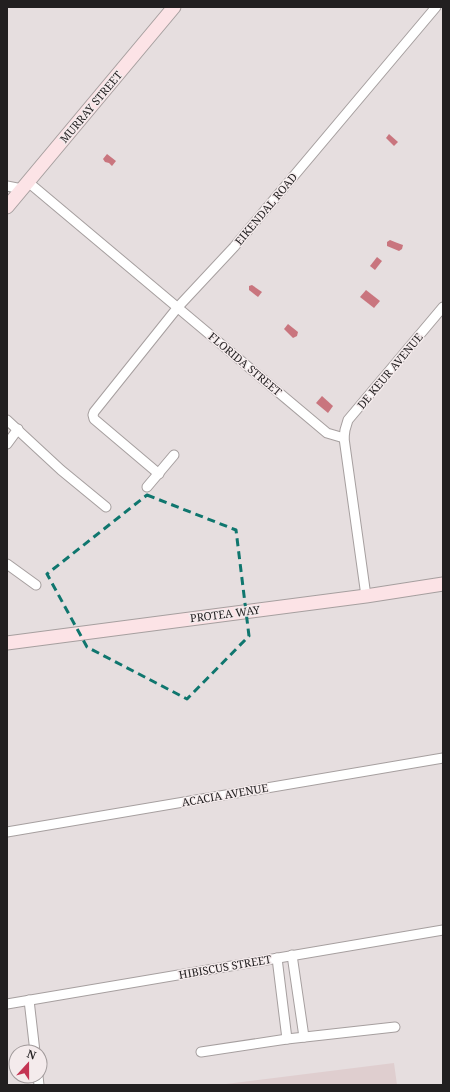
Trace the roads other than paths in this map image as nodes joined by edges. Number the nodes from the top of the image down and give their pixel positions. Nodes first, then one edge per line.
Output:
1 (174, 7) edge
2 (436, 7) edge
3 (7, 186) edge
4 (25, 186) junction
5 (7, 207) edge
6 (178, 307) junction
7 (442, 309) edge
8 (7, 420) edge
9 (18, 429) junction
10 (344, 438) junction
11 (7, 444) edge
12 (174, 455) dead end
13 (159, 474) junction
14 (147, 487) dead end
15 (106, 507) dead end
16 (7, 564) edge
17 (443, 584) edge
18 (36, 586) dead end
19 (366, 596) junction
20 (7, 643) edge
21 (443, 758) edge
22 (7, 832) edge
23 (443, 930) edge
24 (292, 956) junction
25 (277, 958) junction
26 (29, 1000) junction
27 (7, 1004) edge
28 (395, 1027) dead end
29 (304, 1037) junction
30 (287, 1039) junction
31 (34, 1044) edge
32 (201, 1052) dead end

1 - 4 street, MURRAY STREET
2 - 6 street, EIKENDAL ROAD
3 - 4 street
4 - 5 street, MURRAY STREET
4 - 6 street, FLORIDA STREET
6 - 10 street, FLORIDA STREET
6 - 13 street, EIKENDAL ROAD
7 - 10 street, DE KEUR AVENUE
8 - 9 street
9 - 11 street
9 - 15 street
10 - 19 street
12 - 13 street
13 - 14 street
16 - 18 street
17 - 19 street, PROTEA WAY
19 - 20 street, PROTEA WAY
21 - 22 street, ACACIA AVENUE
23 - 24 street, HIBISCUS STREET
24 - 25 street, HIBISCUS STREET
24 - 29 street
25 - 26 street, HIBISCUS STREET
25 - 30 street
26 - 27 street, HIBISCUS STREET
26 - 31 street
28 - 29 street
29 - 30 street
30 - 32 street

